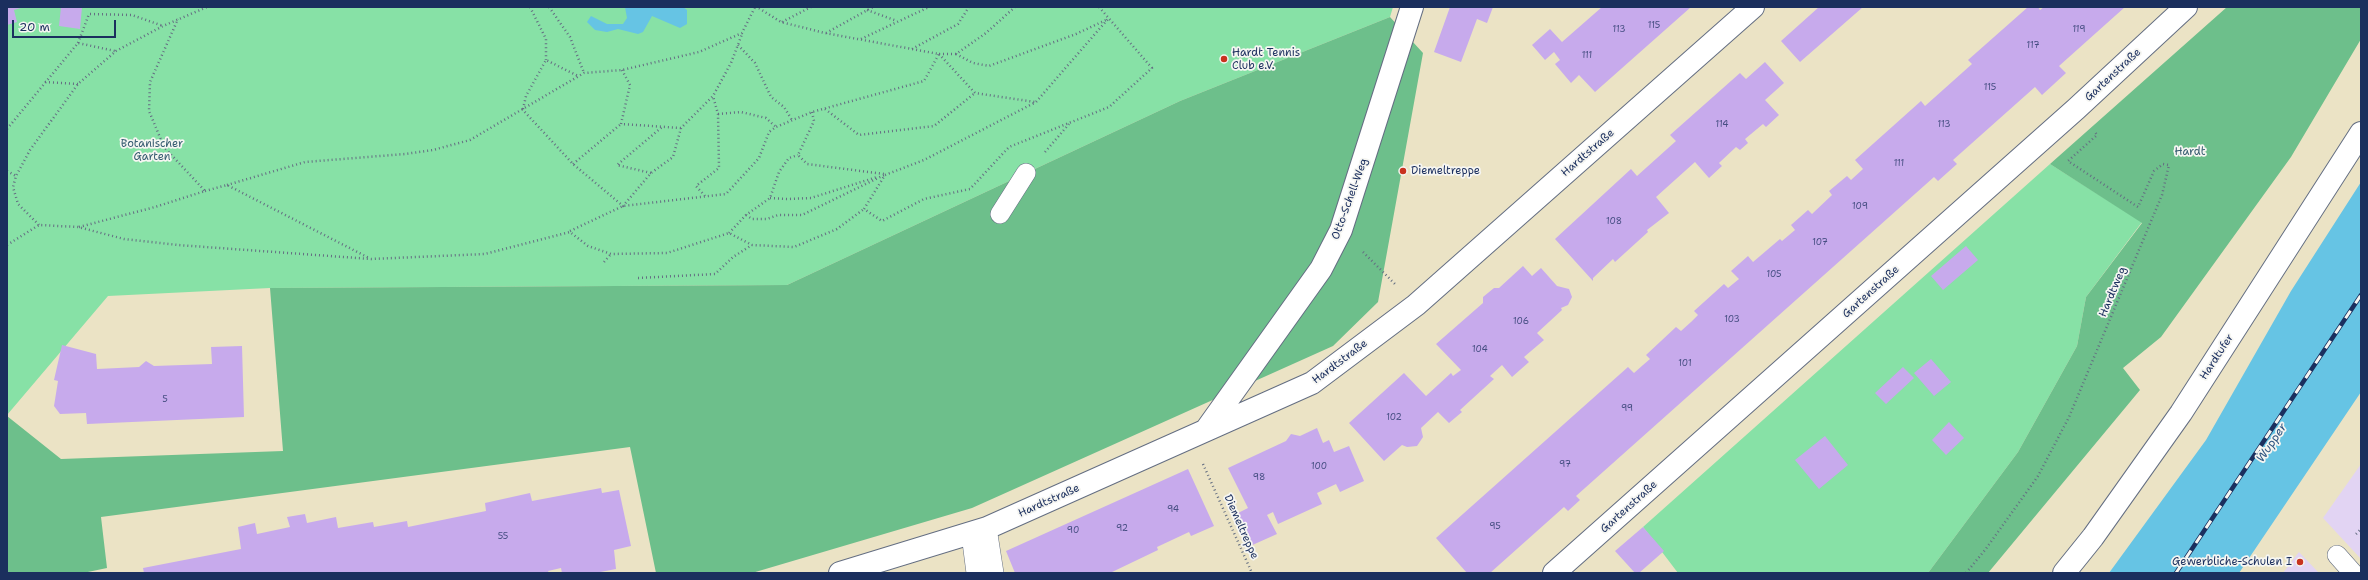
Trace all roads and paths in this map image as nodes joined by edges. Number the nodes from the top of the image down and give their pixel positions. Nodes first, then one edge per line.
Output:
1 (207, 7) edge
2 (530, 7) edge
3 (549, 7) edge
4 (756, 7) edge
5 (811, 7) edge
6 (873, 7) edge
7 (930, 7) edge
8 (968, 7) edge
9 (1016, 7) edge
10 (1099, 7) edge
11 (1412, 7) edge
12 (1753, 7) edge
13 (2186, 7) edge
14 (866, 10) junction
15 (1108, 19) junction
16 (178, 20) junction
17 (897, 21) junction
18 (781, 22) junction
19 (163, 26) junction
20 (742, 33) junction
21 (825, 33) junction
22 (861, 40) junction
23 (78, 43) junction
24 (738, 45) junction
25 (911, 50) junction
26 (116, 51) junction
27 (939, 54) junction
28 (956, 54) junction
29 (546, 60) junction
30 (622, 70) junction
31 (584, 72) junction
32 (578, 76) junction
33 (44, 82) junction
34 (78, 84) junction
35 (975, 93) junction
36 (713, 96) junction
37 (1036, 102) junction
38 (824, 108) junction
39 (522, 109) junction
40 (812, 112) junction
41 (718, 114) junction
42 (792, 120) junction
43 (621, 124) junction
44 (1070, 124) junction
45 (662, 127) junction
46 (776, 127) junction
47 (7, 128) edge
48 (681, 128) junction
49 (2361, 134) edge
50 (2097, 135) dead end
51 (798, 155) junction
52 (574, 164) junction
53 (7, 171) edge
54 (651, 173) junction
55 (1026, 173) joint
56 (885, 175) junction
57 (16, 176) junction
58 (227, 185) junction
59 (205, 191) junction
60 (705, 196) junction
61 (770, 198) junction
62 (623, 206) junction
63 (864, 209) junction
64 (1000, 214) dead end
65 (746, 216) junction
66 (39, 225) junction
67 (78, 227) junction
68 (1341, 230) junction
69 (570, 232) junction
70 (729, 233) junction
71 (7, 245) edge
72 (752, 245) junction
73 (612, 254) junction
74 (371, 259) junction
75 (604, 262) dead end
76 (638, 278) dead end
77 (1416, 305) junction
78 (1206, 430) junction
79 (1214, 488) dead end
80 (979, 531) junction
81 (2337, 555) dead end
82 (840, 573) edge
83 (976, 573) edge
84 (994, 573) edge
85 (1252, 573) edge
86 (1554, 573) edge
87 (1966, 573) edge
88 (2064, 573) edge
89 (2354, 573) edge

1 - 16 path
2 - 29 path
3 - 31 path
4 - 18 path
4 - 20 path
5 - 18 path
6 - 14 path
7 - 17 path
8 - 25 path
9 - 28 path
10 - 15 path
11 - 68 street, Otto-Schell-Weg
12 - 77 street, Hardtstraße
13 - 86 street, Gartenstraße
14 - 17 path
14 - 21 path
15 - 28 path
15 - 37 path
15 - 44 path
16 - 19 path
16 - 59 path
17 - 22 path
18 - 21 path
19 - 23 path
19 - 26 path
20 - 24 path
20 - 30 path
21 - 22 path
22 - 25 path
23 - 26 path
23 - 33 path
24 - 36 path
24 - 42 path
25 - 27 path
26 - 34 path
27 - 28 path
27 - 35 path
27 - 38 path
29 - 32 path
29 - 39 path
30 - 31 path
30 - 43 path
31 - 32 path
32 - 39 path
33 - 34 path
33 - 47 path
34 - 57 path
35 - 37 path
35 - 38 path
36 - 41 path
36 - 48 path
37 - 56 path
38 - 40 path
39 - 52 path
39 - 58 path
40 - 42 path
40 - 51 path
41 - 46 path
41 - 60 path
42 - 46 path
43 - 45 path
43 - 52 path
44 - 55 path
44 - 63 path
45 - 48 path
45 - 54 path
46 - 60 path
48 - 54 path
49 - 88 street, Hardtufer
50 - 87 path, Hardtweg
51 - 56 path
51 - 61 path
52 - 62 path
53 - 57 path
54 - 62 path
55 - 64 lane
56 - 61 path
56 - 63 path
56 - 65 path
57 - 66 path
58 - 59 path
58 - 74 path
59 - 67 path
60 - 62 path
61 - 65 path
62 - 69 path
63 - 72 path
65 - 70 path
66 - 67 path
66 - 71 path
67 - 74 path
68 - 77 path
68 - 78 street, Otto-Schell-Weg
69 - 73 path
69 - 74 path
70 - 72 path
70 - 73 path
72 - 76 path
73 - 75 path
77 - 78 street, Hardtstraße
78 - 80 street, Hardtstraße
79 - 85 path, Diemeltreppe
80 - 82 street, Hardtstraße
80 - 83 lane
80 - 84 lane
81 - 89 lane

